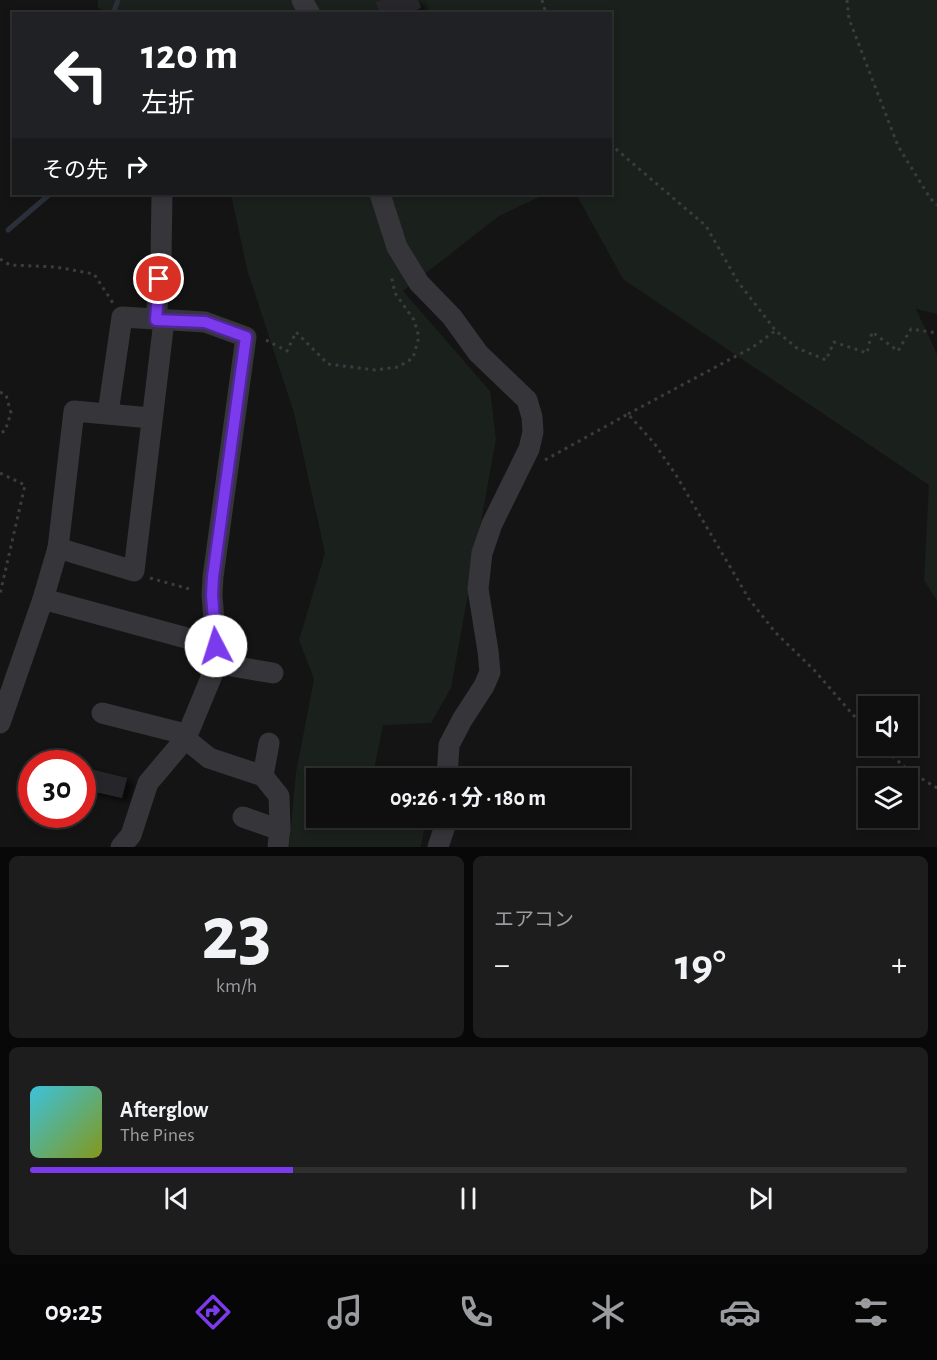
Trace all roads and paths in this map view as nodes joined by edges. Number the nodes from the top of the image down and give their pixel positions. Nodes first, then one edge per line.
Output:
1 (848, 0) edge
2 (612, 146) edge
3 (162, 195) edge
4 (380, 195) edge
5 (937, 205) edge
6 (398, 247) junction
7 (0, 259) edge
8 (122, 317) junction
9 (160, 320) junction
10 (776, 331) junction
11 (937, 333) edge
12 (246, 337) junction
13 (0, 392) edge
14 (108, 414) junction
15 (628, 414) junction
16 (151, 418) junction
17 (0, 433) edge
18 (522, 465) junction
19 (0, 473) edge
20 (58, 548) junction
21 (134, 570) junction
22 (0, 594) edge
23 (212, 595) junction
24 (43, 599) junction
25 (215, 654) junction
26 (273, 673) dead end
27 (102, 712) dead end
28 (858, 720) edge
29 (0, 723) edge
30 (186, 738) junction
31 (269, 743) dead end
32 (892, 756) edge
33 (448, 768) edge
34 (263, 776) junction
35 (937, 788) edge
36 (243, 817) dead end
37 (445, 828) edge
38 (279, 838) edge
39 (121, 847) edge
40 (438, 847) edge

1 - 5 path
2 - 10 path
3 - 9 street
4 - 6 street
6 - 12 path
6 - 18 street
7 - 8 path
8 - 9 street
8 - 14 street
9 - 12 street
9 - 16 street
10 - 11 path
10 - 15 path
12 - 23 street
13 - 17 path
14 - 16 street
14 - 20 street
15 - 18 path
15 - 28 path
16 - 21 street
18 - 33 street
19 - 22 path
20 - 21 street
20 - 24 street
21 - 23 path
23 - 25 street
24 - 25 street
24 - 29 street
25 - 26 street
25 - 30 street
27 - 30 street
30 - 34 street
30 - 39 street
31 - 34 street
32 - 35 path
34 - 38 street
36 - 38 street
37 - 40 street

